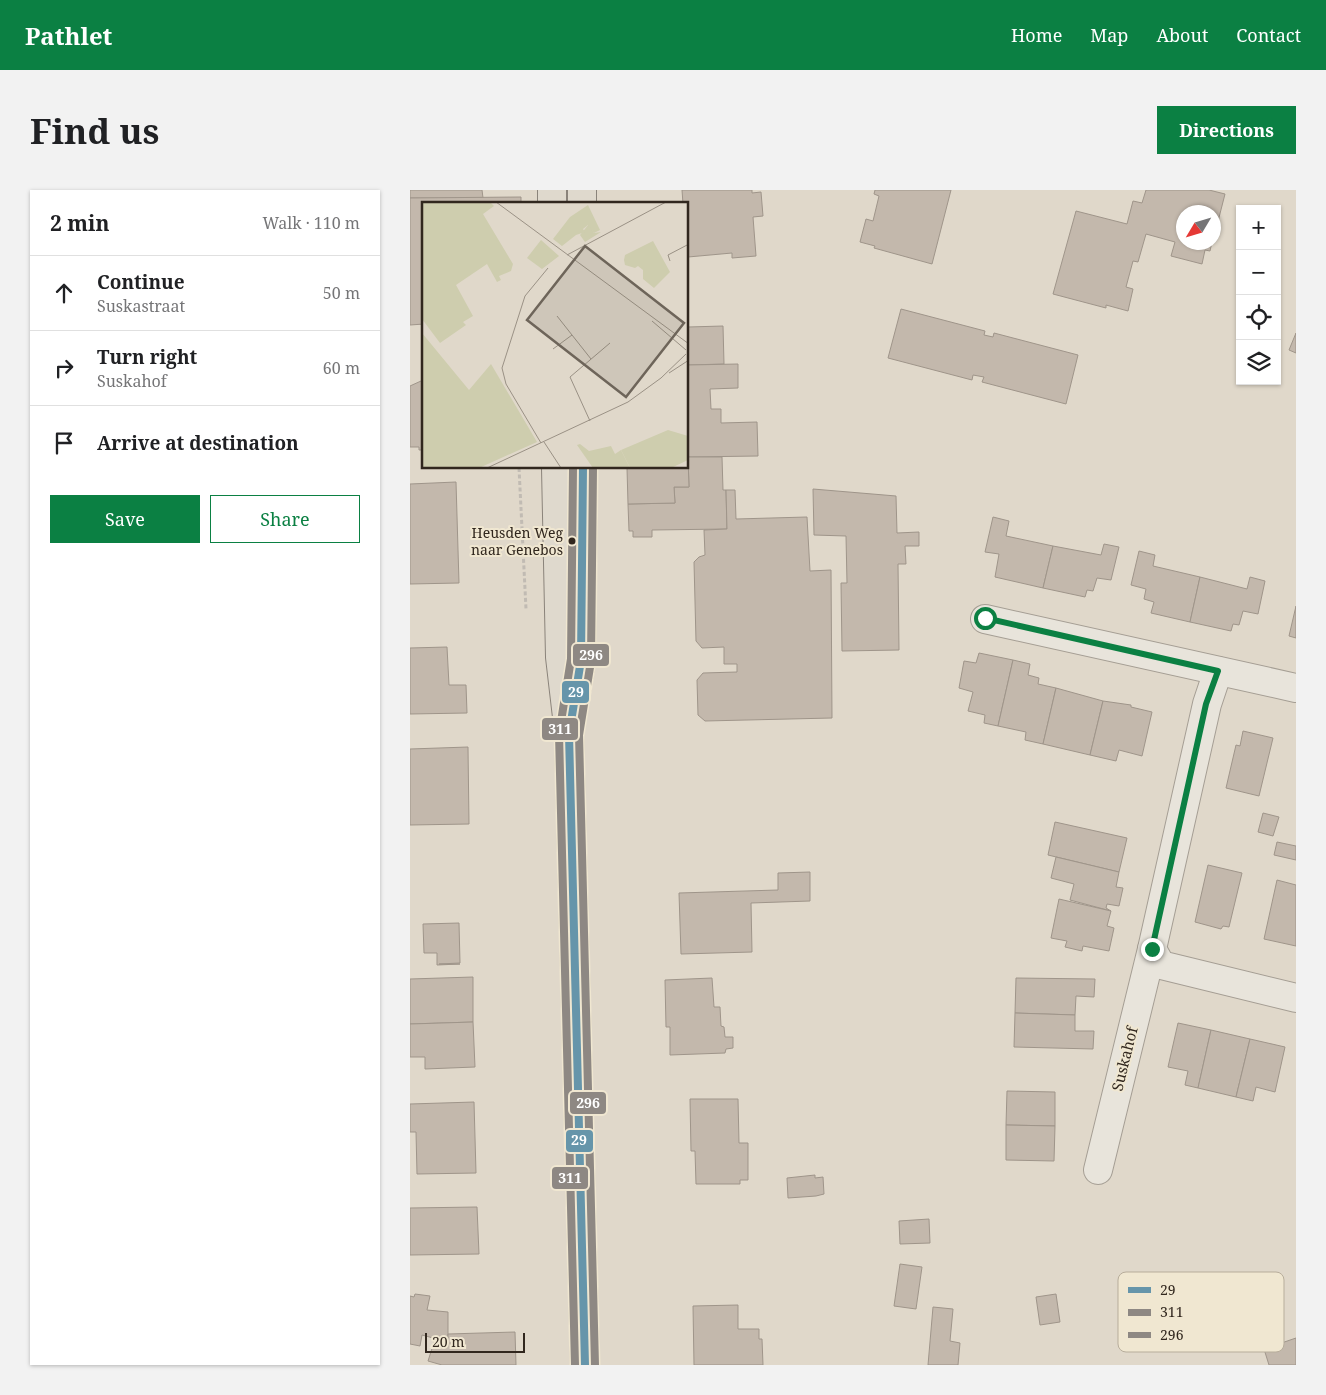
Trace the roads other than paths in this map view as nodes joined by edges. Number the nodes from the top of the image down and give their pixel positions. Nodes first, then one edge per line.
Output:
1 (556, 469) edge
2 (583, 469) edge
3 (985, 618) dead end
4 (1218, 671) junction
5 (1296, 688) edge
6 (570, 734) junction
7 (1152, 949) junction
8 (1296, 998) edge
9 (1098, 1170) dead end
10 (585, 1365) edge

1 - 6 main road
2 - 6 main road
3 - 4 street
4 - 5 street
4 - 7 street, Suskahof
6 - 10 main road
7 - 8 street
7 - 9 street, Suskahof

